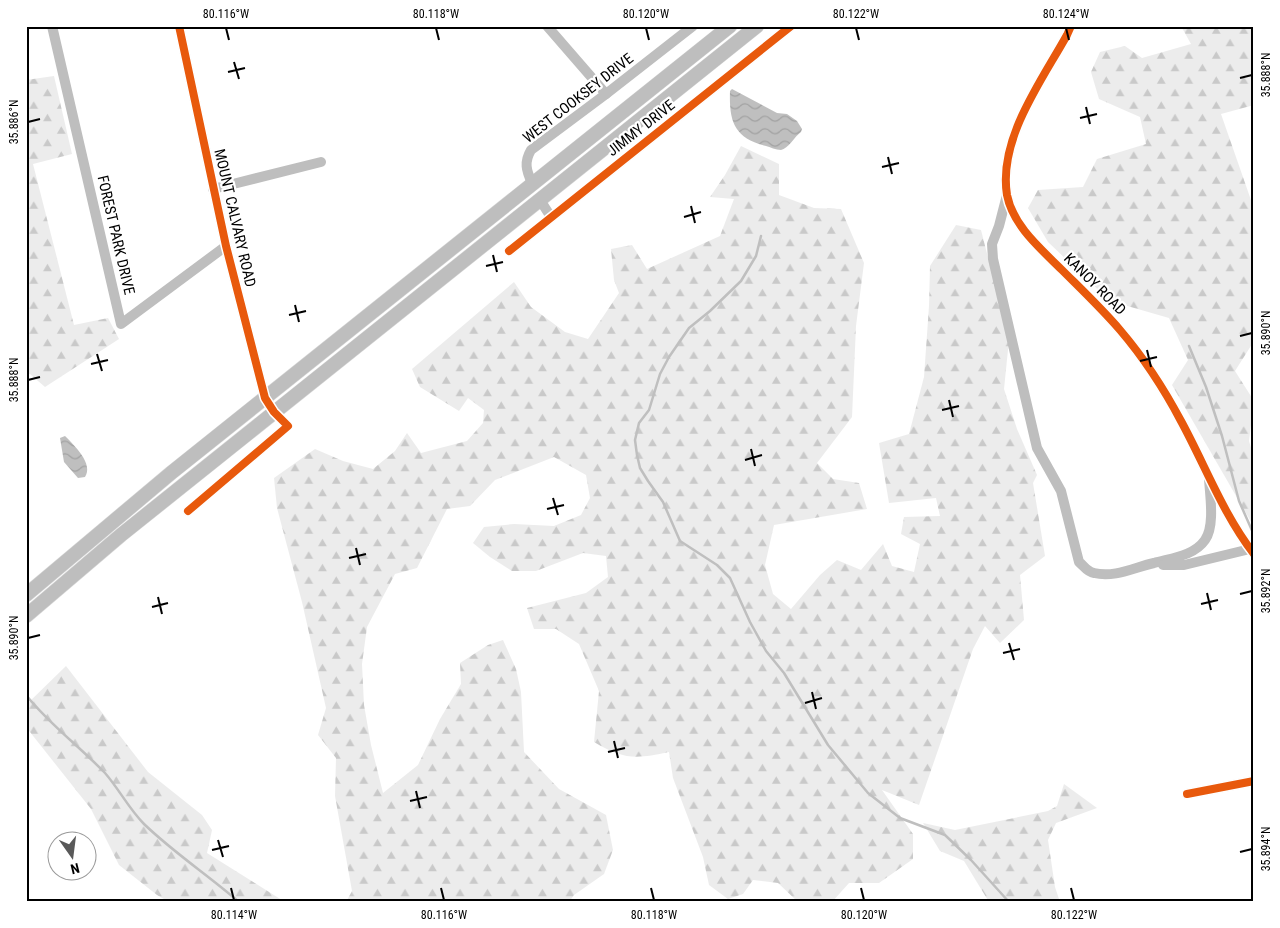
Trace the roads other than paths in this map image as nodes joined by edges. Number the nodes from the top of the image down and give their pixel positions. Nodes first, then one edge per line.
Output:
1 (52, 26) edge
2 (179, 26) edge
3 (547, 26) edge
4 (693, 26) edge
5 (730, 26) edge
6 (757, 26) edge
7 (791, 26) edge
8 (1071, 26) edge
9 (606, 94) junction
10 (321, 162) dead end
11 (532, 184) junction
12 (214, 189) junction
13 (1007, 195) junction
14 (540, 200) junction
15 (551, 217) junction
16 (226, 246) junction
17 (509, 252) dead end
18 (265, 398) junction
19 (274, 412) junction
20 (1209, 476) junction
21 (188, 511) dead end
22 (1252, 551) edge
23 (1147, 565) junction
24 (26, 595) edge
25 (26, 616) edge
26 (1254, 781) edge
27 (1188, 794) dead end

1 - 16 street, FOREST PARK DRIVE
2 - 12 street, MOUNT CALVARY ROAD
3 - 9 street
4 - 9 street, WEST COOKSEY DRIVE
5 - 11 highway
6 - 14 highway
7 - 15 street, JIMMY DRIVE
8 - 13 street, KANOY ROAD
9 - 11 street, WEST COOKSEY DRIVE
10 - 12 street
11 - 18 highway
12 - 16 street, MOUNT CALVARY ROAD
13 - 20 street, KANOY ROAD
13 - 23 street
14 - 15 street
14 - 19 highway
15 - 17 street, JIMMY DRIVE
16 - 18 street, MOUNT CALVARY ROAD
18 - 19 street, MOUNT CALVARY ROAD
18 - 24 highway
19 - 21 street, MOUNT CALVARY ROAD
19 - 25 highway
20 - 22 street, KANOY ROAD
20 - 23 street
22 - 23 street
26 - 27 street

